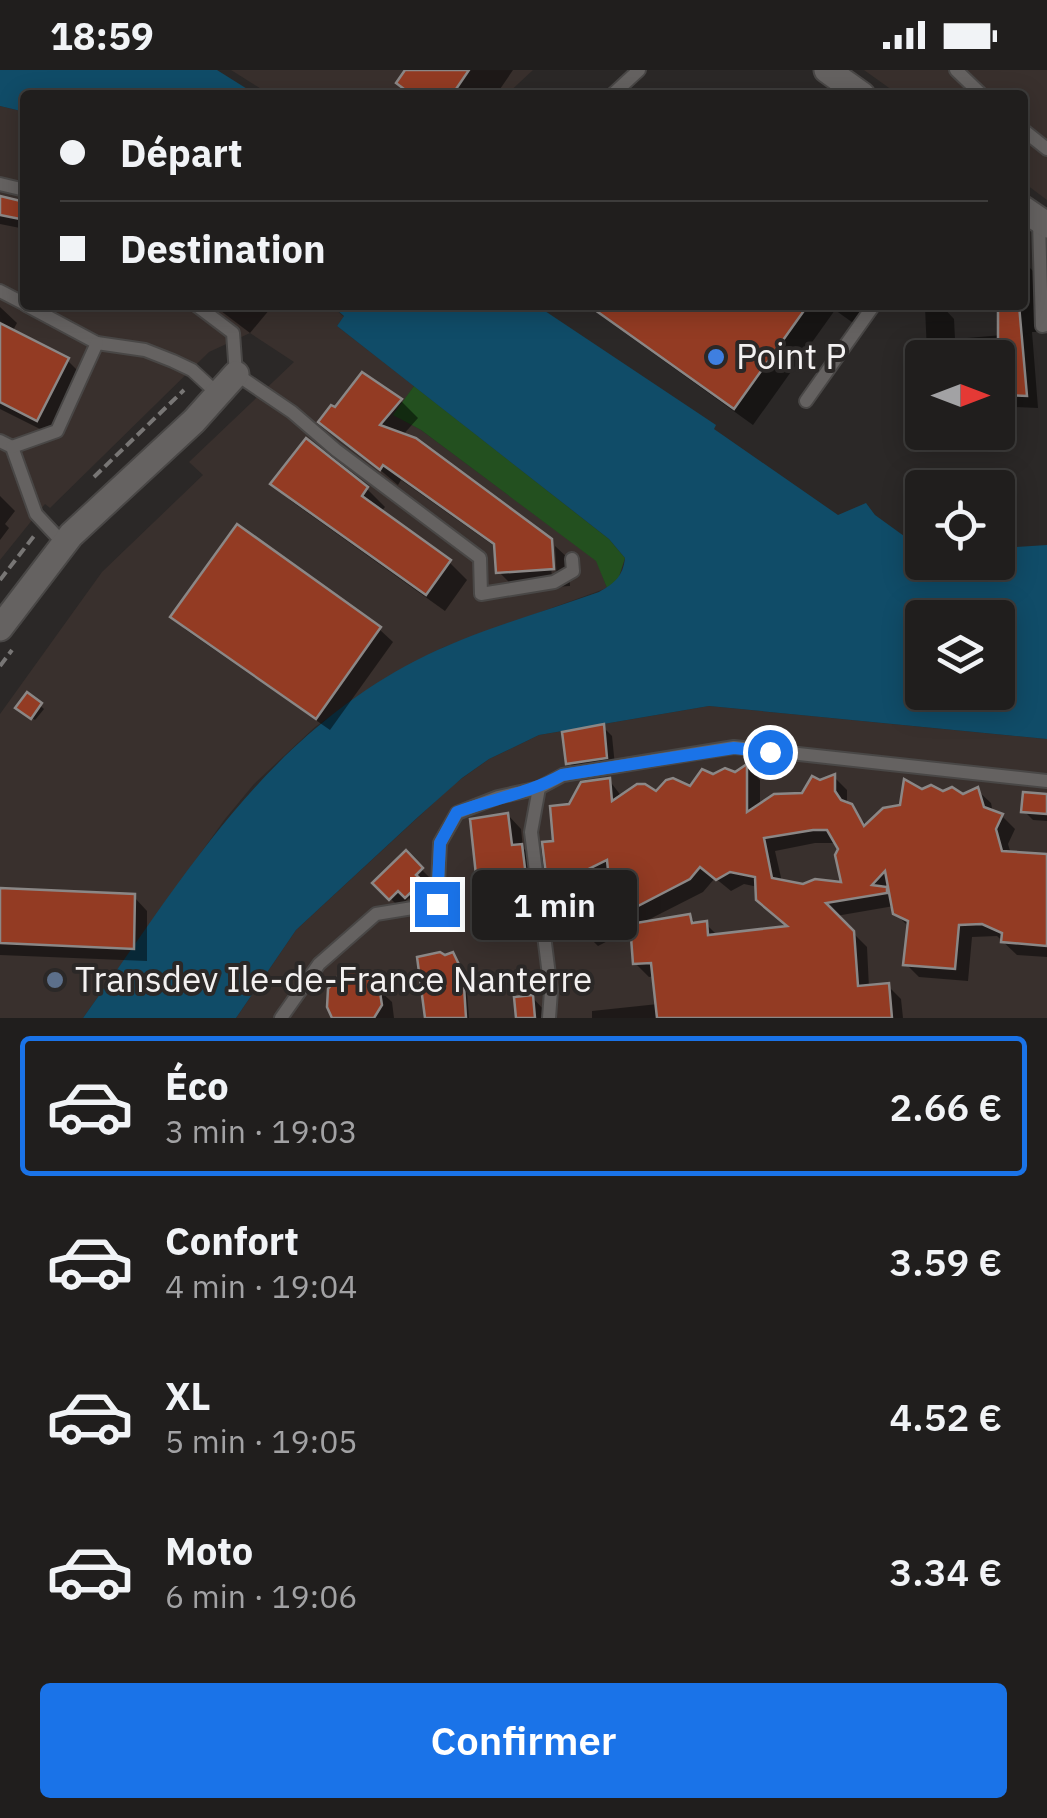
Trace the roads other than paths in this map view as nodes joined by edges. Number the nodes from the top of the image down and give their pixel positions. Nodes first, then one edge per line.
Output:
1 (639, 70) edge
2 (827, 70) edge
3 (956, 70) edge
4 (617, 90) edge
5 (855, 90) edge
6 (977, 90) edge
7 (1036, 217) edge
8 (35, 310) edge
9 (203, 310) edge
10 (870, 310) edge
11 (1047, 325) edge
12 (96, 342) junction
13 (236, 374) junction
14 (220, 395) junction
15 (806, 401) dead end
16 (6, 444) edge
17 (64, 544) junction
18 (572, 559) dead end
19 (11, 632) edge
20 (1047, 781) edge
21 (539, 788) junction
22 (281, 1018) edge
23 (549, 1018) edge

1 - 4 lane
2 - 5 street
3 - 6 lane
7 - 11 lane
8 - 12 lane
9 - 13 lane
10 - 15 lane
12 - 14 lane
12 - 16 lane
13 - 14 street
13 - 18 lane
14 - 17 street
16 - 17 lane
17 - 19 street
20 - 21 lane
21 - 22 lane
21 - 23 lane

